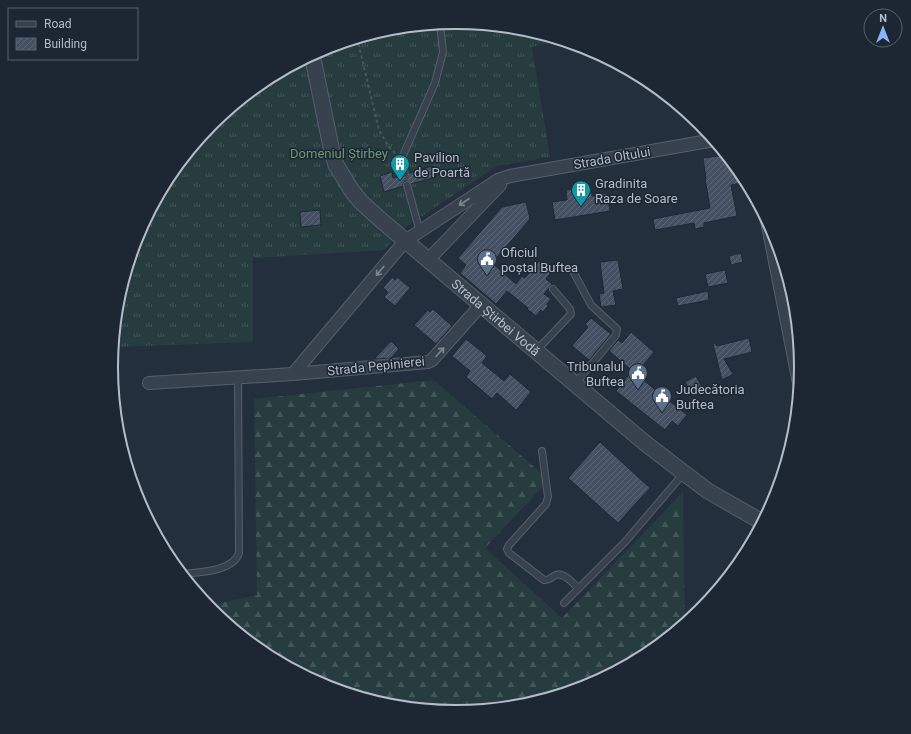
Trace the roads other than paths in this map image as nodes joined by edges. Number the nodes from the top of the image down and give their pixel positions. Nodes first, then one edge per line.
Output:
1 (441, 30) edge
2 (313, 61) edge
3 (707, 141) edge
4 (405, 174) dead end
5 (510, 176) junction
6 (408, 185) dead end
7 (420, 232) junction
8 (405, 241) junction
9 (773, 250) edge
10 (428, 260) junction
11 (573, 271) dead end
12 (553, 289) dead end
13 (481, 305) junction
14 (536, 351) junction
15 (793, 355) edge
16 (293, 374) junction
17 (238, 378) junction
18 (149, 383) dead end
19 (575, 384) junction
20 (542, 451) dead end
21 (684, 473) junction
22 (757, 519) edge
23 (187, 573) edge
24 (578, 588) junction
25 (564, 603) dead end

1 - 4 lane
2 - 8 street, Strada Știrbei Vodă
3 - 5 street, Strada Oltului
5 -> 7 street, Strada Oltului
5 - 10 street
6 - 7 lane
7 - 8 street, Strada Oltului
8 - 10 street, Strada Știrbei Vodă
8 -> 16 street, Strada Pepinierei
9 - 15 street
10 - 13 street, Strada Știrbei Vodă
11 - 19 lane
12 - 14 lane
13 - 14 street, Strada Știrbei Vodă
16 -> 13 street, Strada Pepinierei
14 - 19 street, Strada Știrbei Vodă
16 - 17 street, Strada Pepinierei
17 - 18 street, Strada Pepinierei
17 - 23 lane
19 - 21 street, Strada Știrbei Vodă
20 - 24 lane
21 - 22 street, Strada Știrbei Vodă
21 - 24 lane
24 - 25 lane

